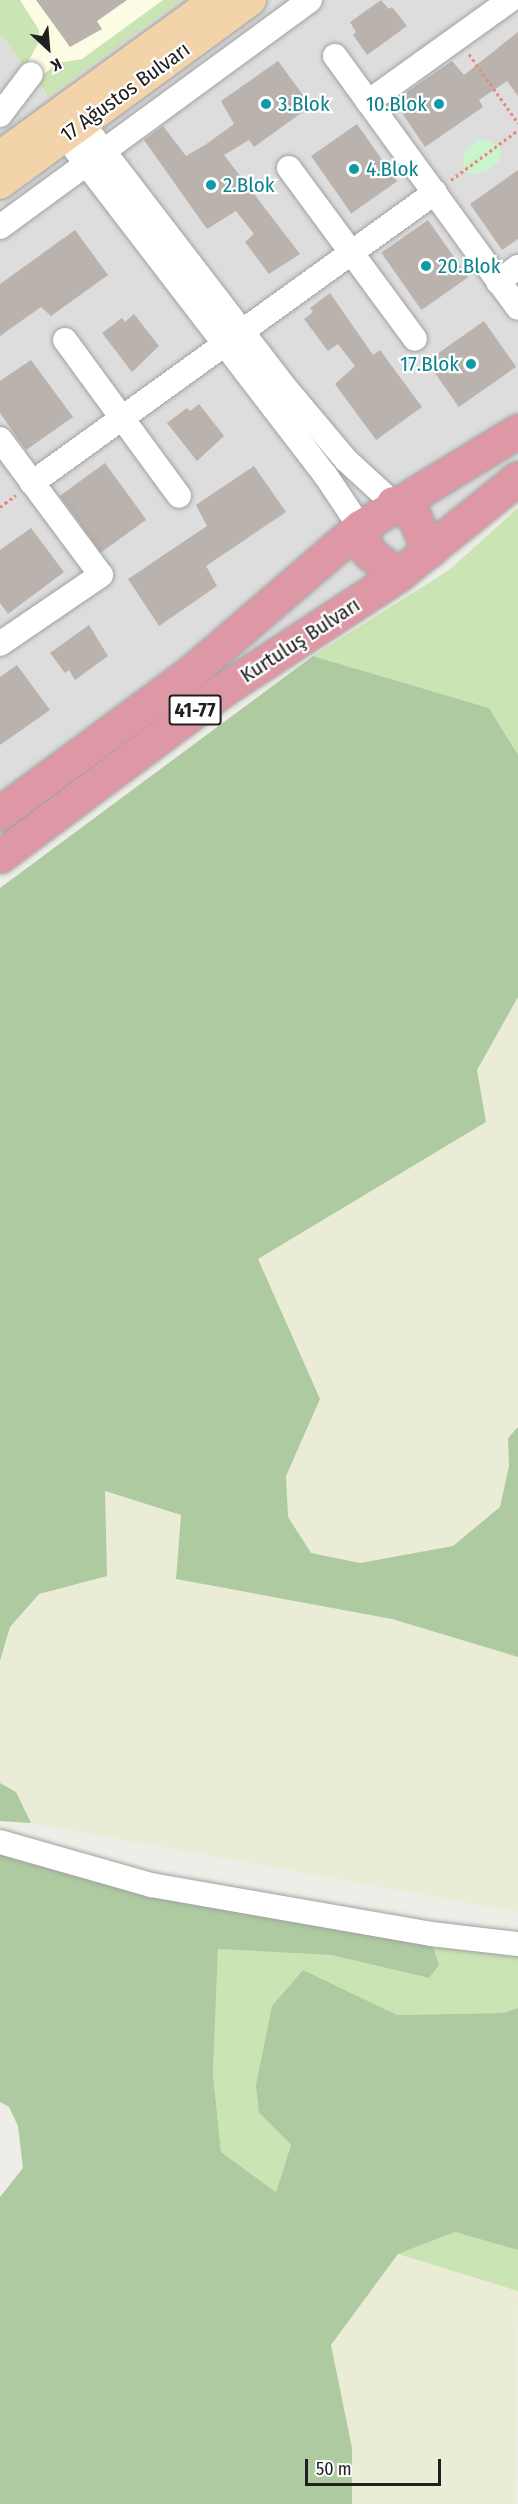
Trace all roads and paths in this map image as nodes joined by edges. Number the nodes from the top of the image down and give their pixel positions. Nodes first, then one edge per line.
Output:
1 (215, 0) edge
2 (251, 0) edge
3 (310, 0) edge
4 (510, 0) edge
5 (457, 38) junction
6 (335, 56) dead end
7 (31, 74) dead end
8 (368, 102) junction
9 (0, 115) edge
10 (67, 121) junction
11 (518, 123) edge
12 (518, 130) edge
13 (0, 156) edge
14 (96, 157) junction
15 (288, 168) dead end
16 (0, 184) edge
17 (435, 192) junction
18 (0, 227) edge
19 (351, 255) junction
20 (518, 267) edge
21 (498, 282) junction
22 (518, 308) edge
23 (234, 339) junction
24 (415, 339) dead end
25 (64, 340) dead end
26 (123, 417) junction
27 (518, 431) edge
28 (0, 439) edge
29 (518, 477) edge
30 (32, 483) junction
31 (179, 496) dead end
32 (393, 504) junction
33 (360, 526) junction
34 (429, 551) junction
35 (398, 575) junction
36 (0, 644) edge
37 (0, 813) edge
38 (0, 856) edge
39 (0, 1842) edge
40 (518, 1944) edge

1 - 10 main road, 17 Ağustos Bulvarı
2 - 10 main road, 17 Ağustos Bulvarı
3 - 14 street
4 - 5 street
5 - 8 street
5 - 11 path
6 - 8 street
7 - 9 street
8 - 17 street
10 - 13 main road, 17 Ağustos Bulvarı
10 - 14 street
10 - 16 main road, 17 Ağustos Bulvarı
12 - 17 path
14 - 18 street
14 - 23 street
15 - 19 street
17 - 19 street
17 - 21 street
19 - 23 street
19 - 24 street
20 - 21 street
21 - 22 street
23 - 26 street
23 - 32 street
23 - 33 street
25 - 26 street
26 - 30 street
26 - 31 street
27 - 32 highway
28 - 30 street
29 - 34 highway
30 - 36 street
32 - 33 highway
32 - 34 highway
33 - 35 highway
33 - 37 highway, Kurtuluş Bulvarı / 41-77
34 - 35 highway
35 - 38 highway, Kurtuluş Bulvarı / 41-77
39 - 40 street

